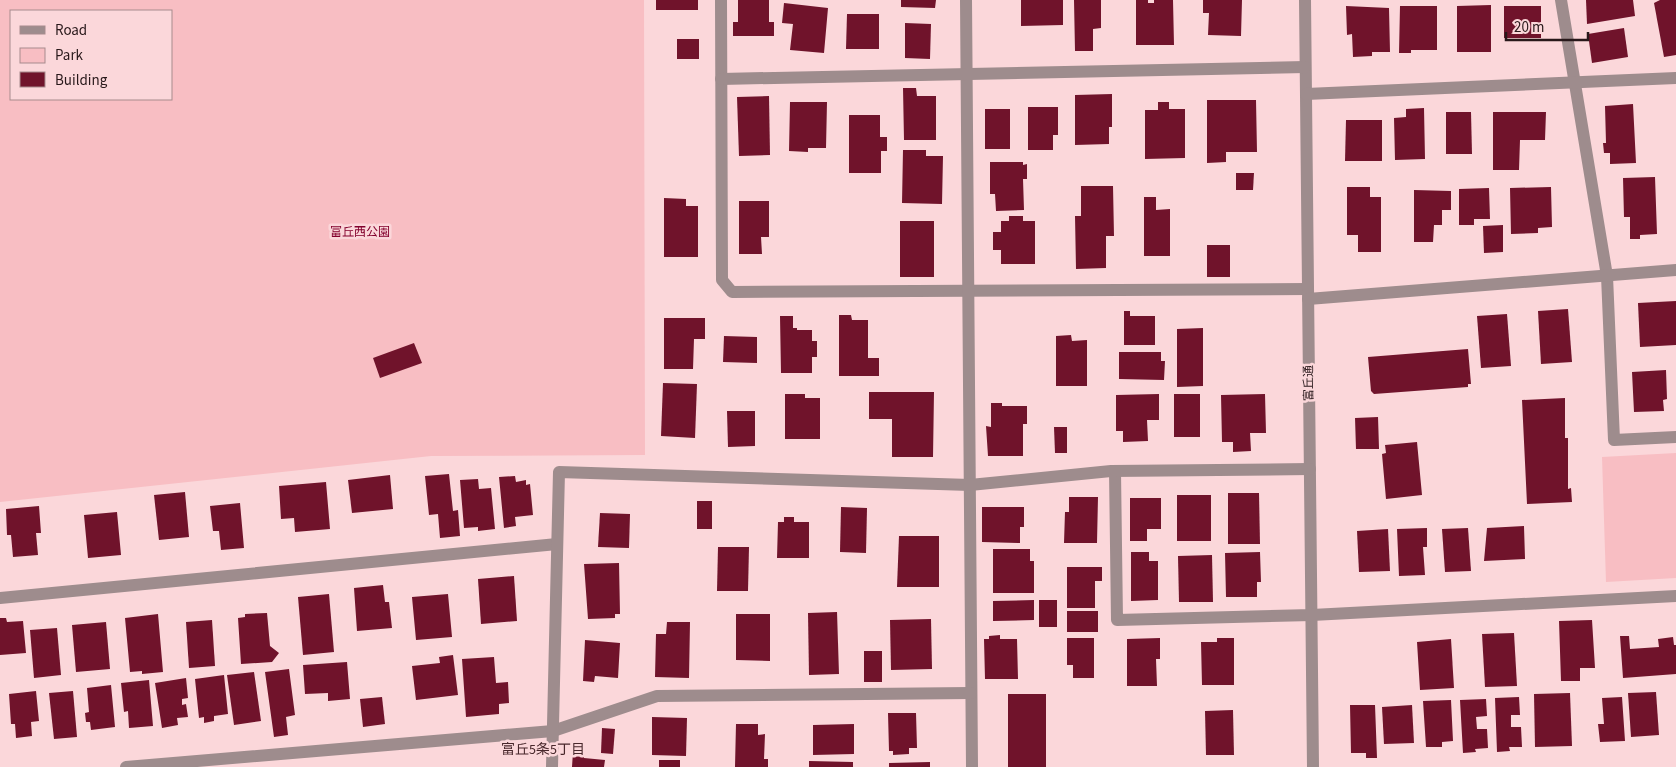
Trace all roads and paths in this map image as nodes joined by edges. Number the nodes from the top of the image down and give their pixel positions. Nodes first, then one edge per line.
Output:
1 (721, 0) edge
2 (966, 0) edge
3 (1304, 0) edge
4 (1561, 0) edge
5 (1305, 67) junction
6 (966, 75) junction
7 (1676, 78) edge
8 (722, 79) junction
9 (1576, 82) junction
10 (1306, 94) junction
11 (1676, 270) edge
12 (1607, 276) junction
13 (968, 292) junction
14 (1308, 294) junction
15 (1676, 437) edge
16 (1310, 469) junction
17 (1115, 471) junction
18 (970, 485) junction
19 (557, 544) junction
20 (1676, 596) edge
21 (0, 598) edge
22 (1312, 615) junction
23 (971, 693) junction
24 (553, 731) junction
25 (126, 767) edge
26 (552, 767) edge
27 (972, 767) edge
28 (1313, 767) edge

1 - 8 street
2 - 6 street
3 - 5 street, 富丘通
4 - 9 street
5 - 6 street
5 - 10 street, 富丘通
6 - 8 street
6 - 13 street
7 - 9 street
8 - 13 street
9 - 10 street
9 - 12 street
10 - 14 street, 富丘通
11 - 12 street
12 - 14 street
12 - 15 street
13 - 14 street
13 - 18 street
14 - 16 street, 富丘通
16 - 17 street
16 - 22 street, 富丘通
17 - 18 street
17 - 22 street
18 - 19 street
18 - 23 street
19 - 21 street
19 - 24 street
20 - 22 street
22 - 28 street, 富丘通
23 - 24 street
23 - 27 street
24 - 25 street
24 - 26 street

